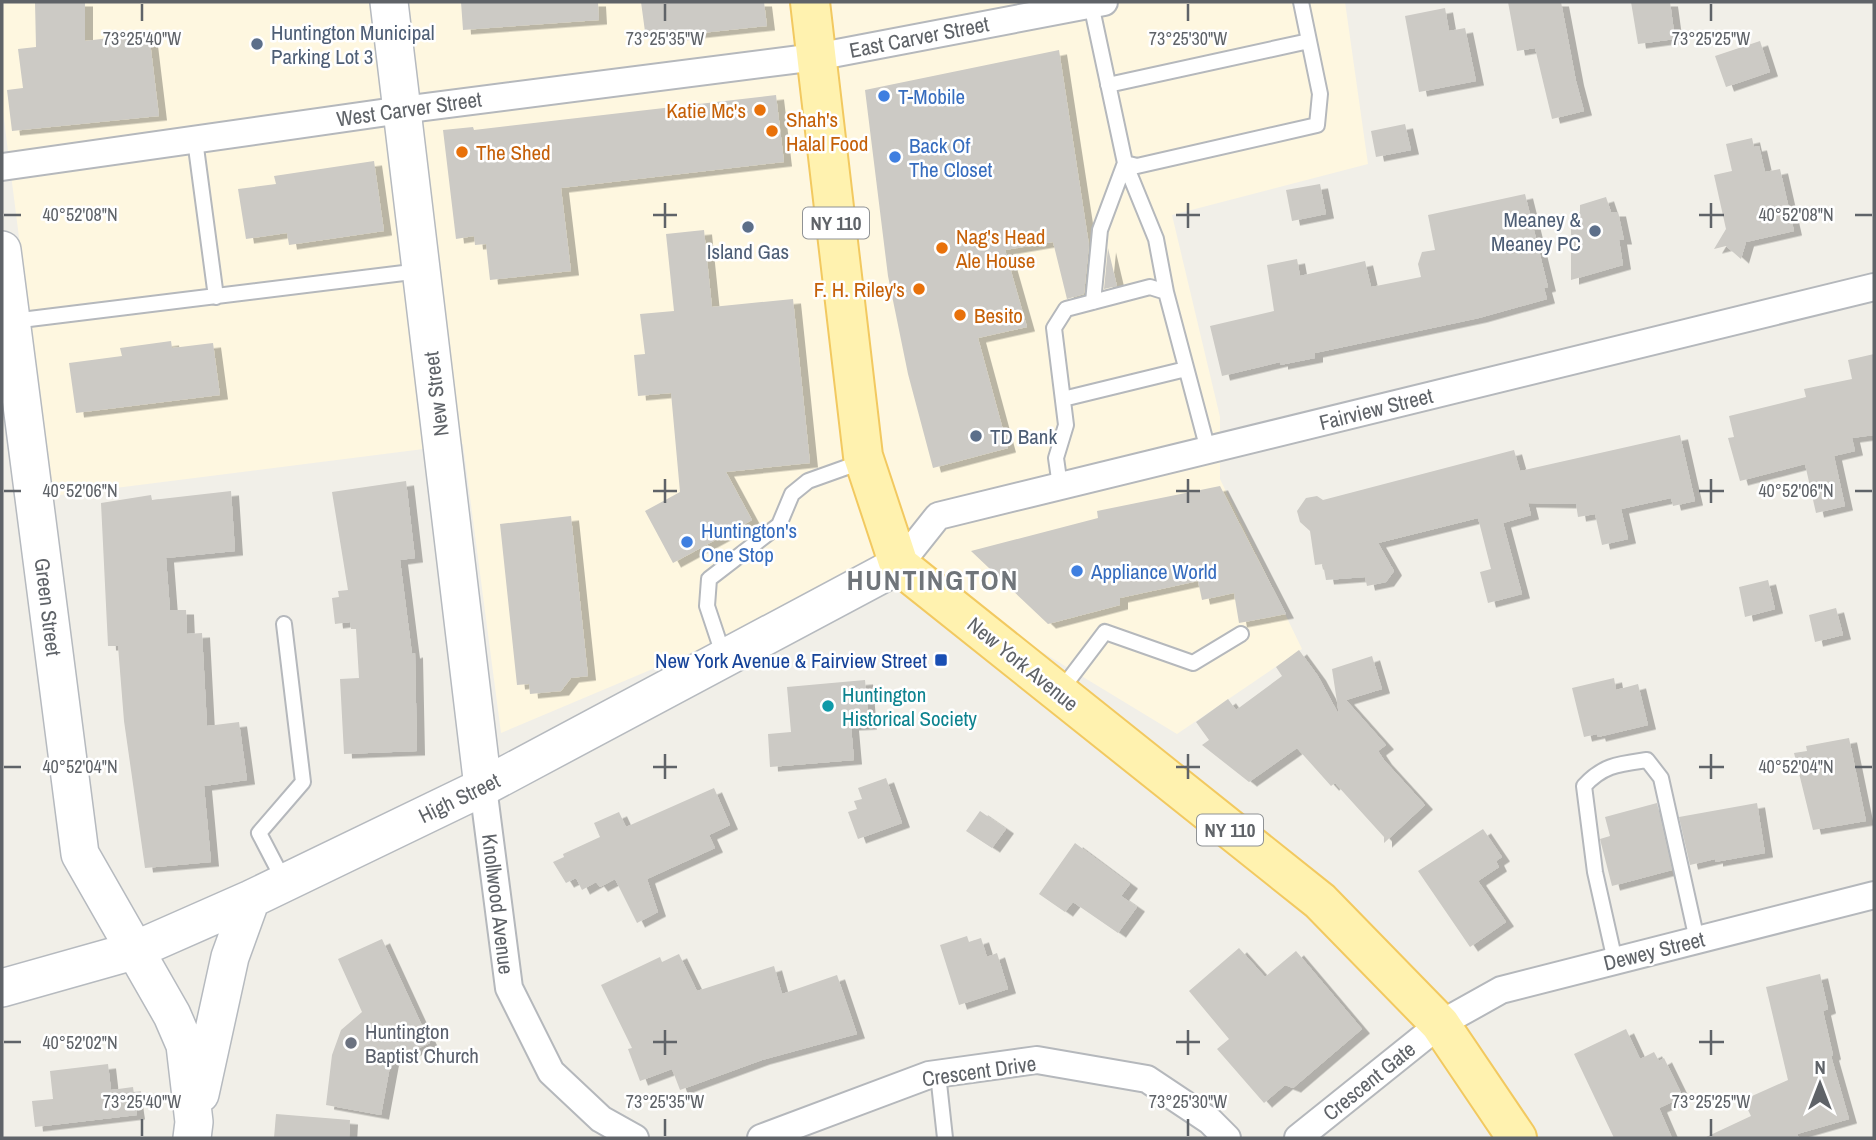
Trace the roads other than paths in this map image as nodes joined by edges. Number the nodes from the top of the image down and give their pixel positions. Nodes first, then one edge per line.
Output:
1 (389, 2) edge
2 (810, 2) edge
3 (1301, 2) edge
4 (1097, 3) edge
5 (1309, 41) junction
6 (816, 57) junction
7 (1108, 85) junction
8 (402, 110) junction
9 (195, 140) junction
10 (1125, 163) junction
11 (2, 167) edge
12 (2, 250) edge
13 (421, 271) junction
14 (1874, 287) edge
15 (1166, 292) junction
16 (216, 297) junction
17 (1093, 302) junction
18 (11, 321) junction
19 (1186, 369) junction
20 (1063, 399) junction
21 (1208, 450) junction
22 (865, 460) junction
23 (1060, 486) junction
24 (899, 565) junction
25 (284, 624) dead end
26 (1241, 634) dead end
27 (724, 658) junction
28 (1059, 693) junction
29 (483, 787) junction
30 (284, 883) junction
31 (1874, 895) edge
32 (251, 899) junction
33 (1697, 940) junction
34 (133, 951) junction
35 (1615, 961) junction
36 (2, 988) edge
37 (1440, 1024) junction
38 (938, 1074) junction
39 (193, 1130) edge
40 (635, 1138) edge
41 (761, 1138) edge
42 (945, 1138) edge
43 (1227, 1138) edge
44 (1298, 1138) edge
45 (1517, 1138) edge

1 - 8 street, New Street
2 - 6 main road, NY 110
3 - 5 lane
4 - 6 street, East Carver Street
4 - 7 lane
5 - 7 lane
5 - 10 lane
6 - 8 street, West Carver Street
6 - 22 main road, NY 110
7 - 10 lane
8 - 9 street, West Carver Street
8 - 13 street, New Street
9 - 11 street, West Carver Street
9 - 16 lane
10 - 15 lane
10 - 17 lane
12 - 18 street, Green Street
13 - 16 lane
13 - 29 street, New Street
14 - 21 street, Fairview Street
15 - 17 lane
15 - 19 lane
16 - 18 lane
17 - 20 lane
18 - 34 street, Green Street
19 - 20 lane
19 - 21 lane
20 - 23 lane
21 - 23 street, Fairview Street
22 - 24 main road, NY 110
22 - 27 lane
23 - 24 street, Fairview Street
24 - 27 street, High Street
24 - 28 main road, New York Avenue / NY 110
25 - 30 lane
26 - 28 lane
27 - 29 street, High Street
28 - 37 main road, New York Avenue / NY 110
29 - 30 street, High Street
29 - 40 street, Knollwood Avenue
30 - 32 street, High Street
31 - 33 street, Dewey Street
32 - 34 street, High Street
32 - 39 street
33 - 35 street, Dewey Street
33 - 35 lane
34 - 36 street, High Street
34 - 39 street, Green Street
35 - 37 street, Dewey Street
37 - 44 street, Crescent Gate
37 - 45 main road, New York Avenue / NY 110
38 - 41 street, Crescent Drive
38 - 42 lane
38 - 43 street, Crescent Drive

